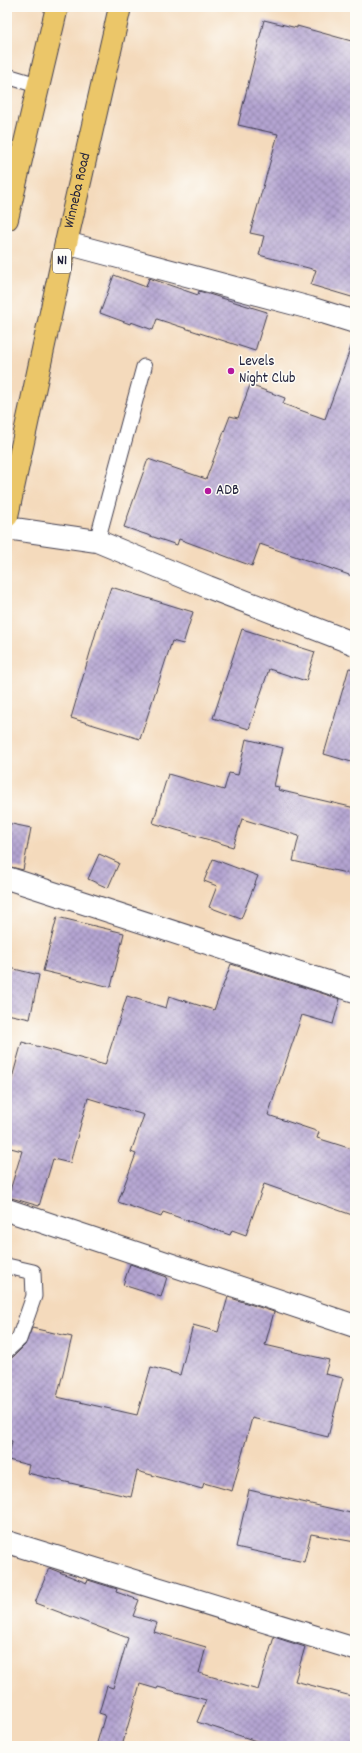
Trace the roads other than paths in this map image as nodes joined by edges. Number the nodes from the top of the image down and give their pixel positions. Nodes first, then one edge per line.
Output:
1 (56, 7) edge
2 (120, 7) edge
3 (7, 76) edge
4 (37, 85) junction
5 (10, 194) edge
6 (7, 219) edge
7 (66, 243) junction
8 (355, 322) edge
9 (144, 367) dead end
10 (7, 516) edge
11 (7, 528) edge
12 (97, 541) junction
13 (355, 644) edge
14 (7, 878) edge
15 (355, 990) edge
16 (7, 1210) edge
17 (7, 1266) edge
18 (355, 1326) edge
19 (7, 1350) edge
20 (7, 1542) edge
21 (355, 1649) edge

1 - 4 highway
2 - 7 highway, Winneba Road / N1
3 - 4 lane
4 - 5 highway
5 - 6 highway
7 - 8 street
7 - 10 highway, Winneba Road / N1
9 - 12 lane
11 - 12 street
12 - 13 street
14 - 15 street
16 - 18 street
17 - 19 lane
20 - 21 street

